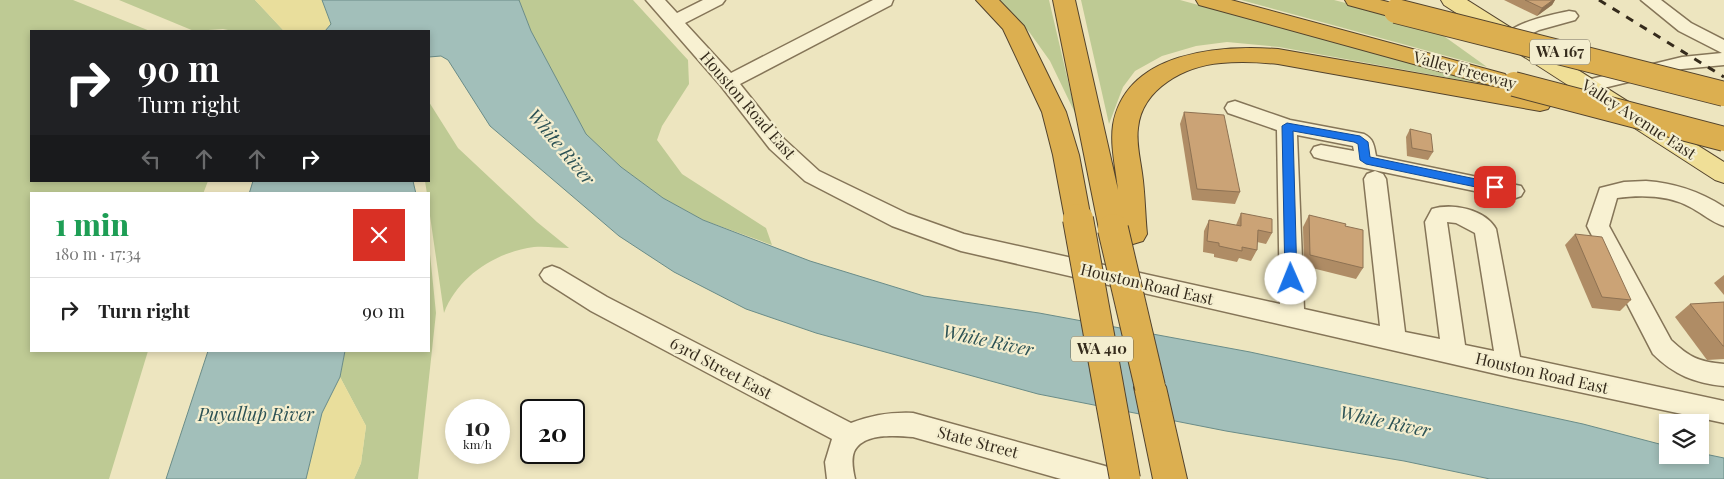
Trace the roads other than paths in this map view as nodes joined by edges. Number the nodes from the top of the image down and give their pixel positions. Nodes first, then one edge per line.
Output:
1 (654, 0) edge
2 (716, 0) edge
3 (972, 0) edge
4 (987, 0) edge
5 (1064, 0) edge
6 (1207, 0) edge
7 (1356, 0) edge
8 (1452, 0) edge
9 (1650, 0) edge
10 (885, 1) dead end
11 (1569, 16) dead end
12 (674, 22) junction
13 (1511, 38) junction
14 (1724, 48) edge
15 (1724, 59) edge
16 (1033, 66) junction
17 (728, 82) junction
18 (1587, 86) junction
19 (1724, 94) edge
20 (1235, 108) dead end
21 (1287, 126) junction
22 (1724, 139) edge
23 (1724, 148) edge
24 (1321, 152) dead end
25 (1370, 170) junction
26 (1724, 174) edge
27 (1513, 191) dead end
28 (1724, 218) edge
29 (1123, 231) junction
30 (552, 275) dead end
31 (1292, 317) junction
32 (1394, 340) junction
33 (1454, 354) junction
34 (1509, 366) junction
35 (1724, 376) edge
36 (1724, 412) edge
37 (851, 436) junction
38 (841, 479) edge
39 (1105, 479) edge
40 (1125, 479) edge
41 (1170, 479) edge

1 - 12 street, Houston Road East
2 - 12 street
3 - 16 highway
4 - 16 highway
5 - 29 highway
6 - 22 highway, Valley Freeway / WA 167, bridge
7 - 19 highway, WA 167, bridge
8 - 13 main road, Valley Avenue East
9 - 14 street
10 - 17 street
11 - 13 street
12 - 17 street, Houston Road East
13 - 18 main road, Valley Avenue East
15 - 18 street
16 - 40 highway, WA 410, bridge
17 - 31 street, Houston Road East
18 - 26 main road, Valley Avenue East
20 - 21 street
21 - 25 street
21 - 31 street
23 - 29 highway
24 - 25 street
25 - 27 street
25 - 32 street
28 - 35 street
29 - 41 highway, bridge
30 - 37 street, 63rd Street East
31 - 32 street, Houston Road East
32 - 33 street, Houston Road East
33 - 34 street, Houston Road East
33 - 34 street
34 - 36 street, Houston Road East
37 - 38 street
37 - 39 street, State Street

